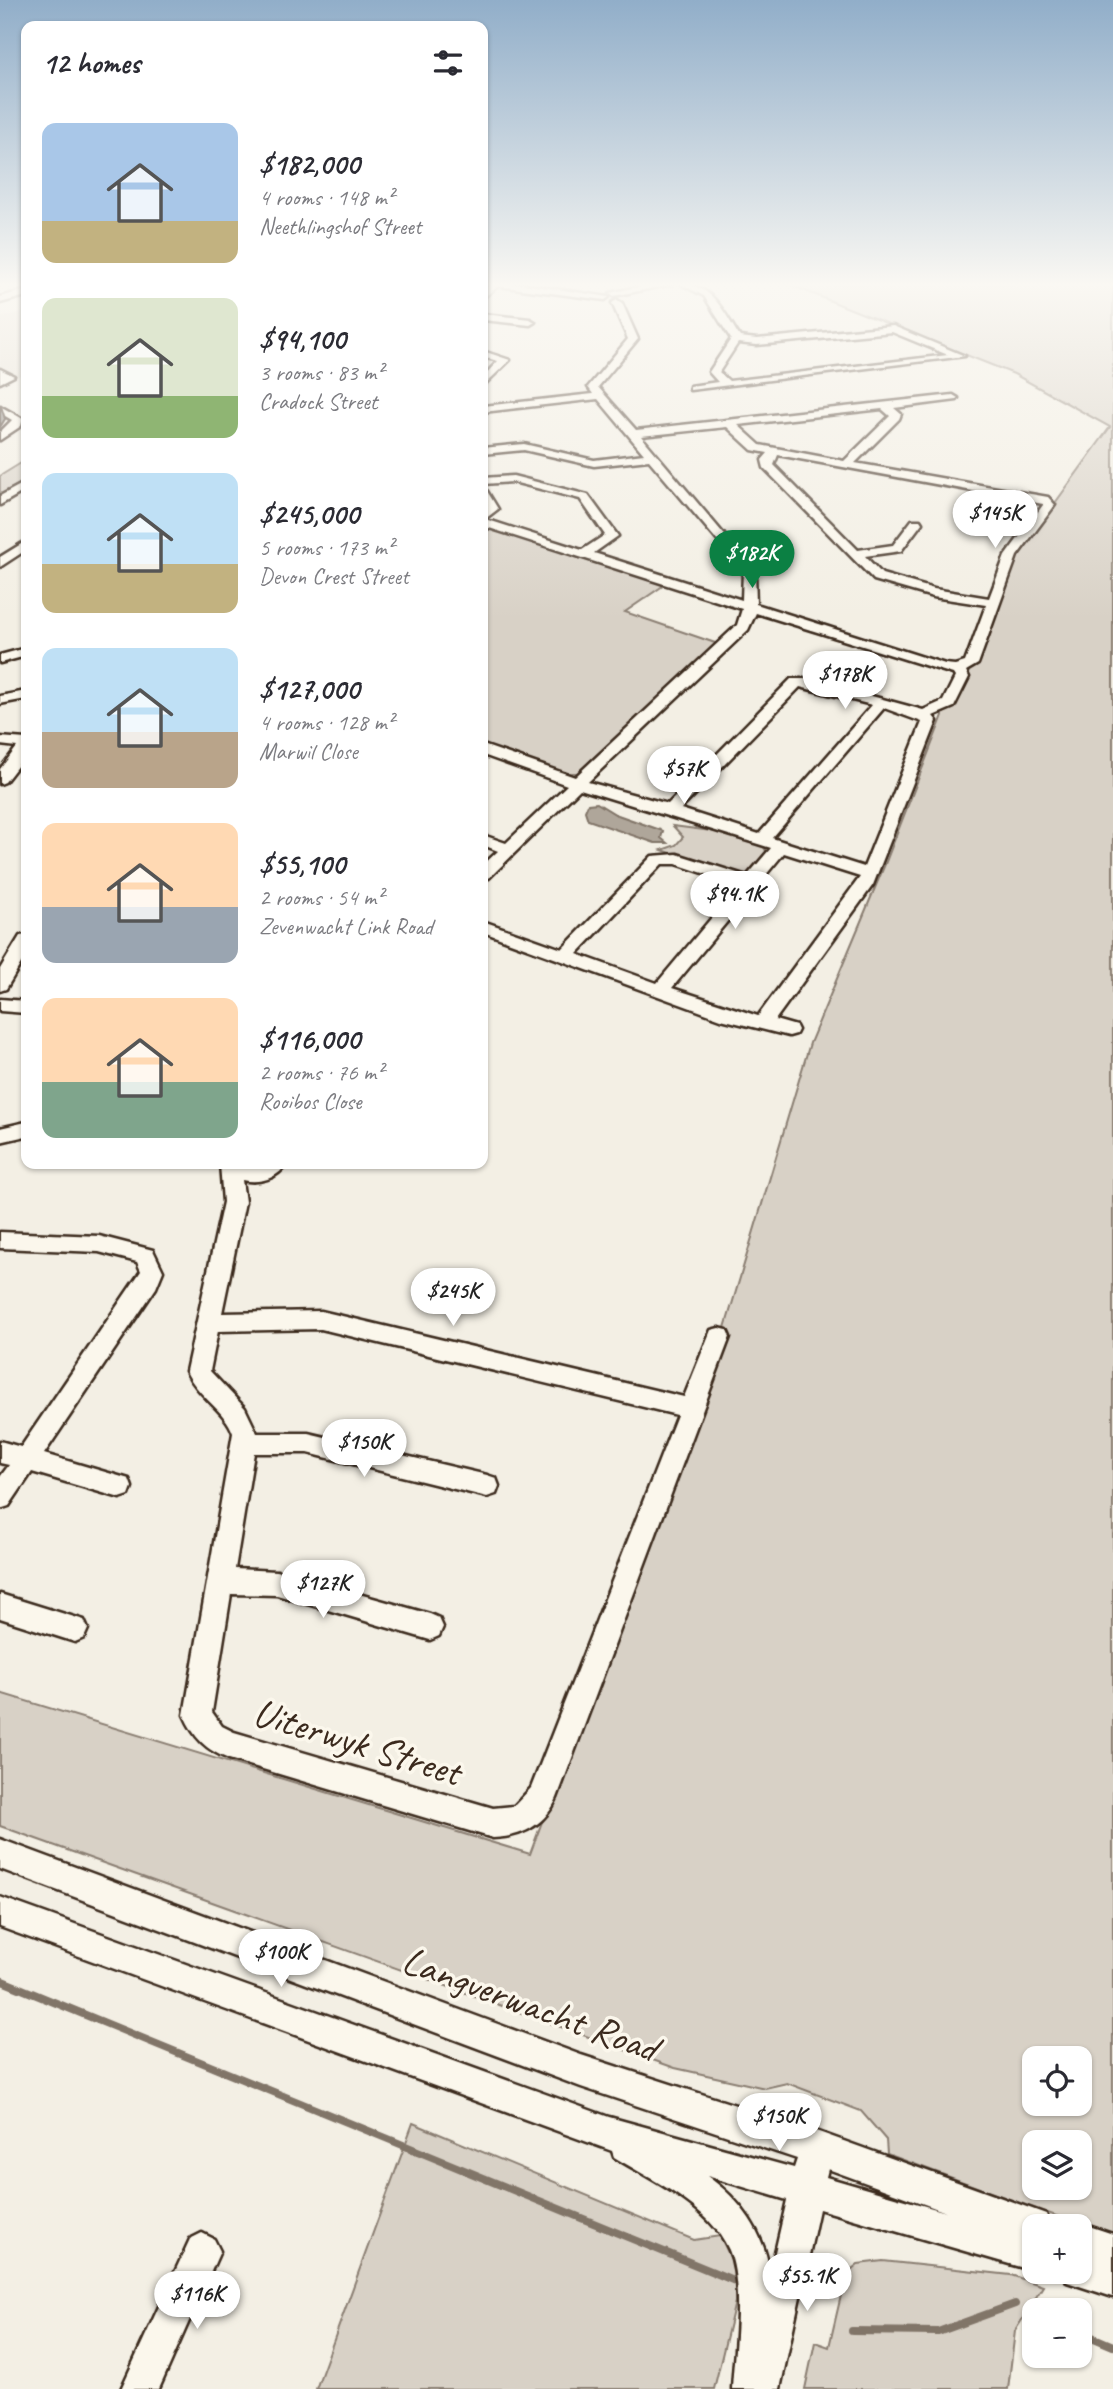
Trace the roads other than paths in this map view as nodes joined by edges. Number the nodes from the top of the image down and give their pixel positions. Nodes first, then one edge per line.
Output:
1 (489, 395) edge
2 (601, 397) joint
3 (953, 398) dead end
4 (885, 406) junction
5 (497, 408) junction
6 (488, 409) edge
7 (6, 411) edge
8 (21, 422) edge
9 (729, 423) junction
10 (21, 424) edge
11 (633, 434) junction
12 (0, 437) edge
13 (488, 451) edge
14 (775, 452) junction
15 (652, 456) junction
16 (847, 464) junction
17 (488, 481) edge
18 (21, 488) edge
19 (0, 501) edge
20 (916, 523) dead end
21 (488, 524) edge
22 (21, 548) edge
23 (584, 554) junction
24 (856, 554) junction
25 (0, 563) edge
26 (993, 602) junction
27 (748, 606) junction
28 (21, 653) edge
29 (0, 659) edge
30 (958, 669) junction
31 (21, 696) edge
32 (0, 700) edge
33 (881, 703) junction
34 (924, 715) junction
35 (0, 741) edge
36 (21, 743) edge
37 (21, 751) edge
38 (488, 752) edge
39 (0, 779) edge
40 (578, 784) junction
41 (624, 802) junction
42 (671, 810) junction
43 (731, 830) junction
44 (762, 840) junction
45 (488, 842) edge
46 (781, 846) junction
47 (509, 849) junction
48 (488, 869) edge
49 (870, 875) junction
50 (750, 883) junction
51 (488, 928) edge
52 (21, 949) edge
53 (565, 956) junction
54 (0, 985) edge
55 (661, 990) junction
56 (0, 1005) edge
57 (21, 1007) edge
58 (763, 1023) junction
59 (789, 1030) dead end
60 (21, 1130) edge
61 (0, 1135) edge
62 (230, 1169) edge
63 (235, 1169) edge
64 (267, 1169) edge
65 (269, 1169) edge
66 (234, 1202) junction
67 (0, 1240) edge
68 (209, 1322) junction
69 (719, 1337) dead end
70 (690, 1408) junction
71 (244, 1443) junction
72 (0, 1452) edge
73 (26, 1460) junction
74 (487, 1486) dead end
75 (120, 1487) dead end
76 (0, 1498) edge
77 (220, 1581) junction
78 (0, 1606) edge
79 (430, 1627) dead end
80 (75, 1629) dead end
81 (0, 1854) edge
82 (0, 1912) edge
83 (609, 2134) junction
84 (816, 2148) junction
85 (807, 2190) junction
86 (1022, 2222) edge
87 (1092, 2245) edge
88 (202, 2251) dead end
89 (1022, 2252) edge
90 (1113, 2252) edge
91 (1092, 2273) edge
92 (1113, 2279) edge
93 (140, 2389) edge
94 (751, 2389) edge
95 (761, 2389) edge

1 - 5 street
2 - 5 street
2 - 11 street
3 - 4 street
4 - 9 street
4 - 16 street
5 - 6 street
7 - 8 street
9 - 11 street
9 - 14 street
10 - 12 street
11 - 15 street
13 - 15 street
14 - 16 street
14 - 24 street
15 - 27 street
16 - 26 street
17 - 23 street
18 - 19 street
20 - 24 street
21 - 23 street
22 - 25 street
23 - 27 street
24 - 26 street
26 - 30 street
27 - 30 street
27 - 40 street
28 - 29 street
30 - 34 street
31 - 32 street
33 - 34 street
33 - 42 street
33 - 44 street
34 - 49 street
35 - 36 street
37 - 39 street
38 - 40 street
40 - 41 street
40 - 47 street
41 - 42 street
41 - 43 street
42 - 43 street
43 - 44 street
44 - 46 street
45 - 47 street
46 - 49 street
46 - 50 street
47 - 48 street
49 - 58 street
50 - 53 street
50 - 55 street
51 - 53 street
52 - 54 street
53 - 55 street
55 - 58 street
56 - 57 street
58 - 59 street
60 - 61 street
62 - 66 street
63 - 64 street
65 - 66 street
66 - 68 street
67 - 73 street
68 - 70 street
68 - 71 street
69 - 70 street, Uiterwyk Street
70 - 77 street, Uiterwyk Street
71 - 74 street
71 - 77 street, Uiterwyk Street
72 - 73 street
73 - 75 street
73 - 76 street
77 - 79 street
78 - 80 street
81 - 84 street, Langverwacht Road
82 - 83 street
83 - 85 street
83 - 94 street
84 - 85 street
84 - 86 street, Langverwacht Road
85 - 89 street
85 - 95 street
87 - 90 street
88 - 93 street
91 - 92 street

